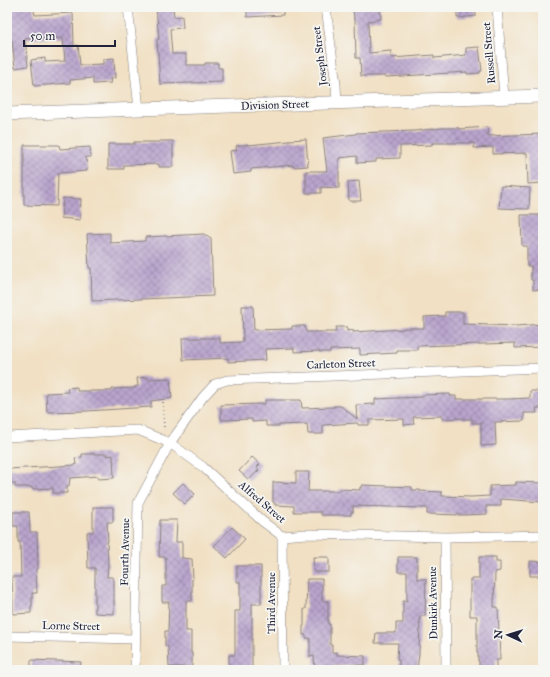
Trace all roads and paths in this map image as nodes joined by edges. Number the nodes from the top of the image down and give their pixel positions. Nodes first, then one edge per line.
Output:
1 (128, 7) edge
2 (326, 7) edge
3 (497, 7) edge
4 (543, 96) edge
5 (504, 97) junction
6 (337, 103) junction
7 (139, 109) junction
8 (7, 114) edge
9 (543, 368) edge
10 (163, 402) dead end
11 (164, 429) dead end
12 (7, 437) edge
13 (170, 443) junction
14 (543, 535) edge
15 (282, 536) junction
16 (445, 537) junction
17 (7, 636) edge
18 (135, 639) junction
19 (135, 670) edge
20 (283, 670) edge
21 (446, 670) edge

1 - 7 street
2 - 6 street, Joseph Street
3 - 5 street, Russell Street
4 - 5 main road, Division Street
5 - 6 main road, Division Street
6 - 7 main road, Division Street
7 - 8 main road, Division Street
9 - 13 street, Carleton Street
10 - 11 path
12 - 13 street, Alfred Street
13 - 15 street, Alfred Street
13 - 18 street, Fourth Avenue
14 - 16 street, Alfred Street
15 - 16 street, Alfred Street
15 - 20 street, Third Avenue
16 - 21 street, Dunkirk Avenue
17 - 18 street, Lorne Street
18 - 19 street, Fourth Avenue

